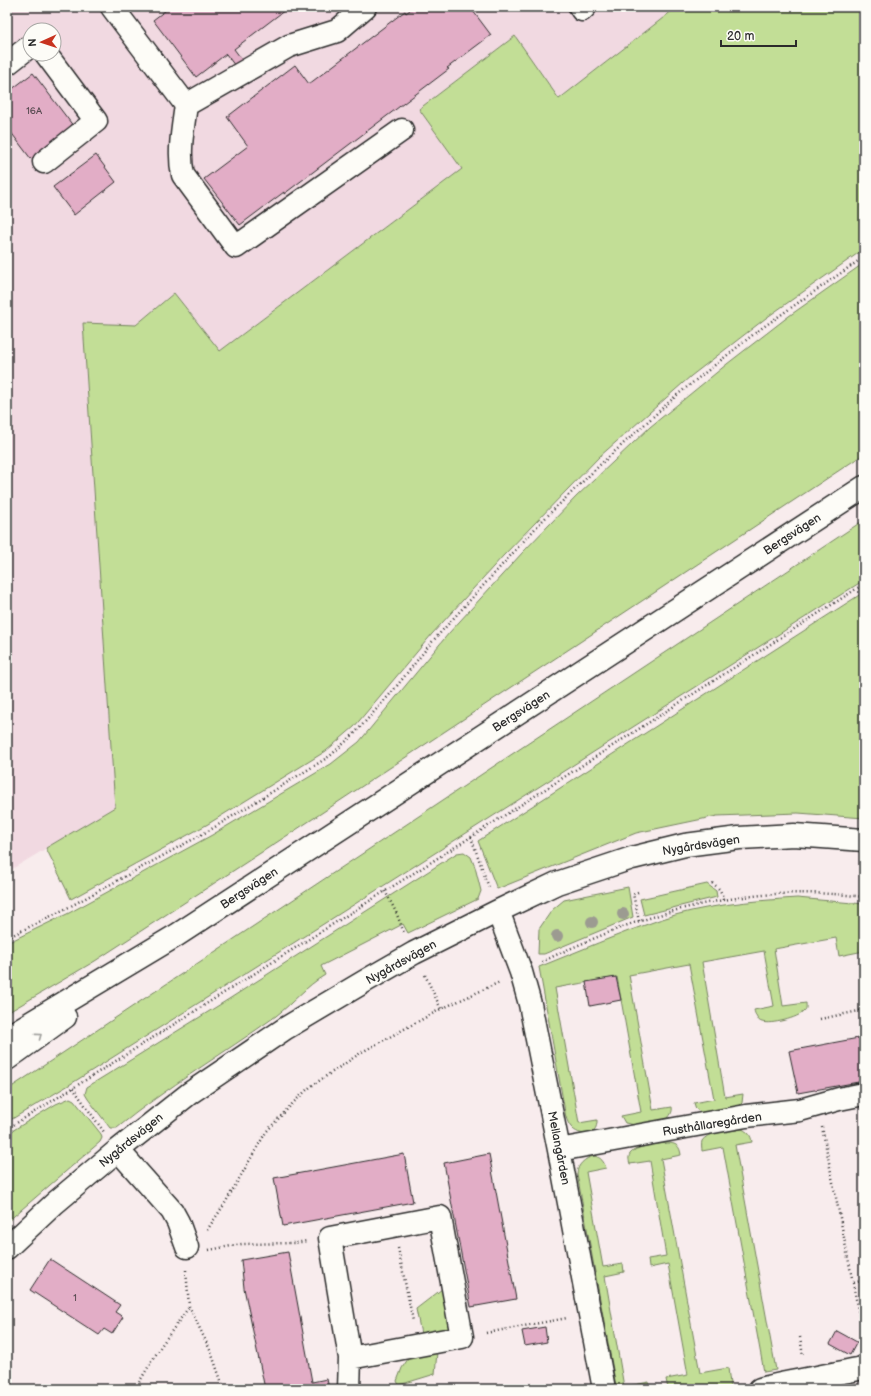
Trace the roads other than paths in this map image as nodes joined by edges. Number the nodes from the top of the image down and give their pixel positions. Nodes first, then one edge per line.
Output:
1 (112, 7) edge
2 (365, 7) edge
3 (580, 7) edge
4 (585, 7) edge
5 (22, 52) edge
6 (52, 62) edge
7 (7, 64) edge
8 (186, 105) junction
9 (402, 130) dead end
10 (44, 162) dead end
11 (864, 487) edge
12 (864, 840) edge
13 (498, 911) junction
14 (177, 935) junction
15 (7, 1037) edge
16 (7, 1059) edge
17 (864, 1094) edge
18 (118, 1150) junction
19 (559, 1150) junction
20 (187, 1247) road end
21 (7, 1248) edge
22 (350, 1358) junction
23 (864, 1369) edge
24 (349, 1389) edge
25 (604, 1389) edge
26 (760, 1389) edge

1 - 8 street
2 - 8 street
3 - 4 street
5 - 7 street
6 - 10 street
8 - 9 street
11 - 14 street, Bergsvägen
12 - 13 street, Nygårdsvägen
13 - 18 street, Nygårdsvägen
13 - 19 street, Mellangården
14 - 15 street, Bergsvägen
16 -> 14 street, Bergsvägen
17 - 19 street, Rusthållaregården
18 - 20 street
18 - 21 street, Nygårdsvägen
19 - 25 street, Mellangården
22 - 22 street
22 - 24 street
23 - 26 street

